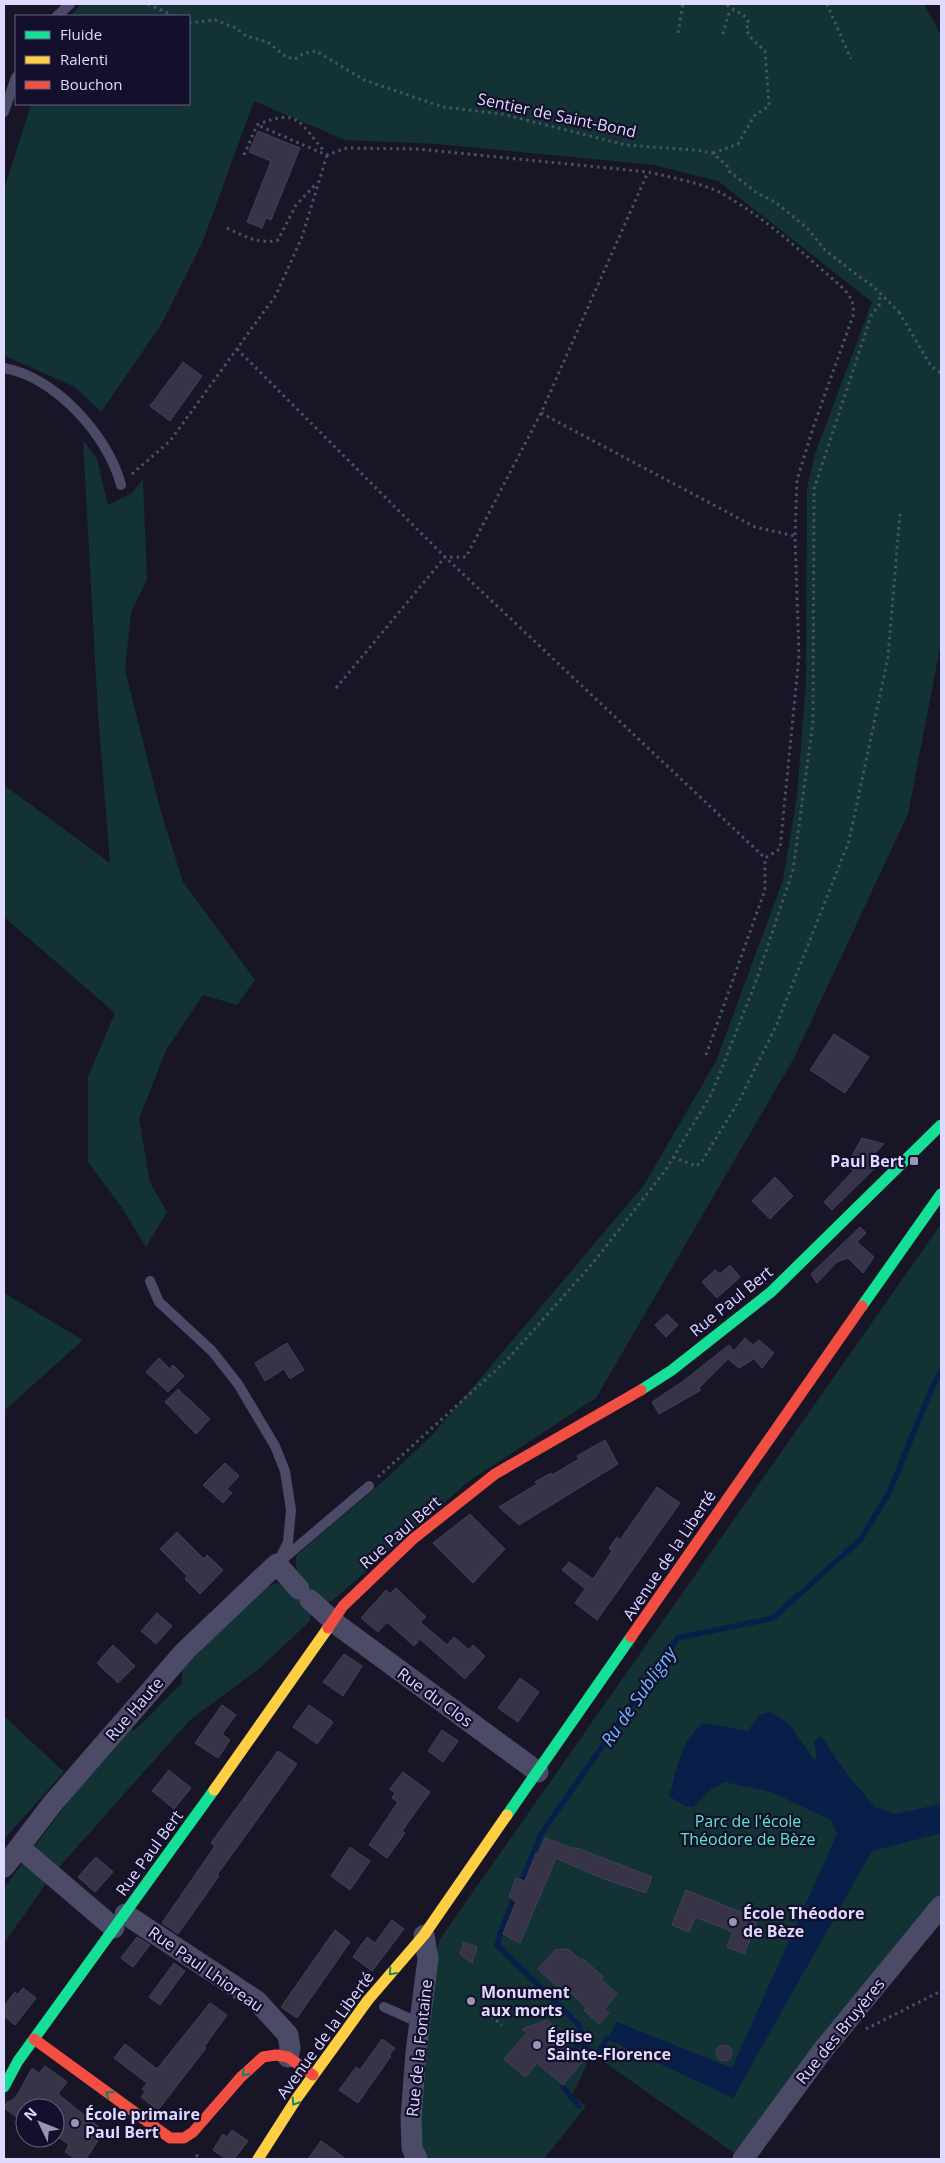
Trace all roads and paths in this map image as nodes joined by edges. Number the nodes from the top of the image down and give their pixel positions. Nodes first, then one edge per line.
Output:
1 (70, 4) edge
2 (148, 4) edge
3 (683, 4) edge
4 (725, 4) edge
5 (827, 4) edge
6 (734, 10) junction
7 (58, 15) edge
8 (172, 15) edge
9 (190, 23) edge
10 (678, 34) dead end
11 (723, 34) dead end
12 (851, 59) dead end
13 (15, 80) edge
14 (4, 112) edge
15 (257, 125) junction
16 (713, 153) junction
17 (244, 155) dead end
18 (327, 155) junction
19 (648, 172) junction
20 (318, 182) junction
21 (227, 228) dead end
22 (880, 294) junction
23 (237, 349) junction
24 (4, 368) edge
25 (941, 373) edge
26 (541, 413) junction
27 (120, 484) joint
28 (900, 513) dead end
29 (795, 536) junction
30 (445, 558) junction
31 (336, 688) dead end
32 (765, 858) junction
33 (706, 1054) dead end
34 (941, 1125) edge
35 (673, 1157) junction
36 (941, 1194) edge
37 (150, 1281) dead end
38 (368, 1486) joint
39 (277, 1564) junction
40 (332, 1621) junction
41 (538, 1772) junction
42 (27, 1843) junction
43 (4, 1869) edge
44 (941, 1906) edge
45 (120, 1921) junction
46 (424, 1935) junction
47 (402, 1980) dead end
48 (941, 1991) edge
49 (384, 2007) dead end
50 (481, 2008) dead end
51 (420, 2023) junction
52 (502, 2025) dead end
53 (857, 2033) dead end
54 (34, 2039) junction
55 (288, 2057) junction
56 (313, 2076) junction
57 (4, 2087) edge
58 (258, 2159) edge
59 (417, 2159) edge
60 (743, 2159) edge

1 - 7 lane
2 - 8 path
3 - 10 path
4 - 6 path
5 - 12 path
6 - 11 path
6 - 16 path
9 - 16 path, Sentier de Saint-Bond
13 - 14 lane
15 - 17 path
15 - 18 path
15 - 18 path
16 - 22 path
18 - 19 path
18 - 20 path
19 - 26 path
19 - 29 path
20 - 21 path
20 - 23 path
22 - 25 path
22 - 35 path
23 - 27 path
23 - 30 path
24 - 27 lane
26 - 29 path
26 - 30 path
28 - 35 path
29 - 32 path
30 - 31 path
30 - 32 path
32 - 33 path
34 - 40 street, Rue Paul Bert
35 - 38 path
36 - 41 street, Avenue de la Liberté
37 - 39 lane
38 - 39 lane
39 - 40 street
39 - 42 street, Rue Haute
40 - 41 street, Rue du Clos
40 - 45 street, Rue Paul Bert
41 - 46 street, Avenue de la Liberté
42 - 43 street, Rue Haute
42 - 45 street, Rue Paul Lhioreau
44 - 60 street, Rue des Bruyères
45 - 54 street, Rue Paul Bert
45 - 55 street, Rue Paul Lhioreau
46 - 47 street, Avenue de la Liberté
46 - 51 street, Rue de la Fontaine
46 -> 56 street, Avenue de la Liberté
48 - 53 path
49 - 51 lane
50 - 52 path
51 - 59 street, Rue de la Fontaine
55 -> 54 street
54 - 57 street, Rue Paul Bert
55 - 56 street
56 -> 58 street, Avenue de la Liberté

